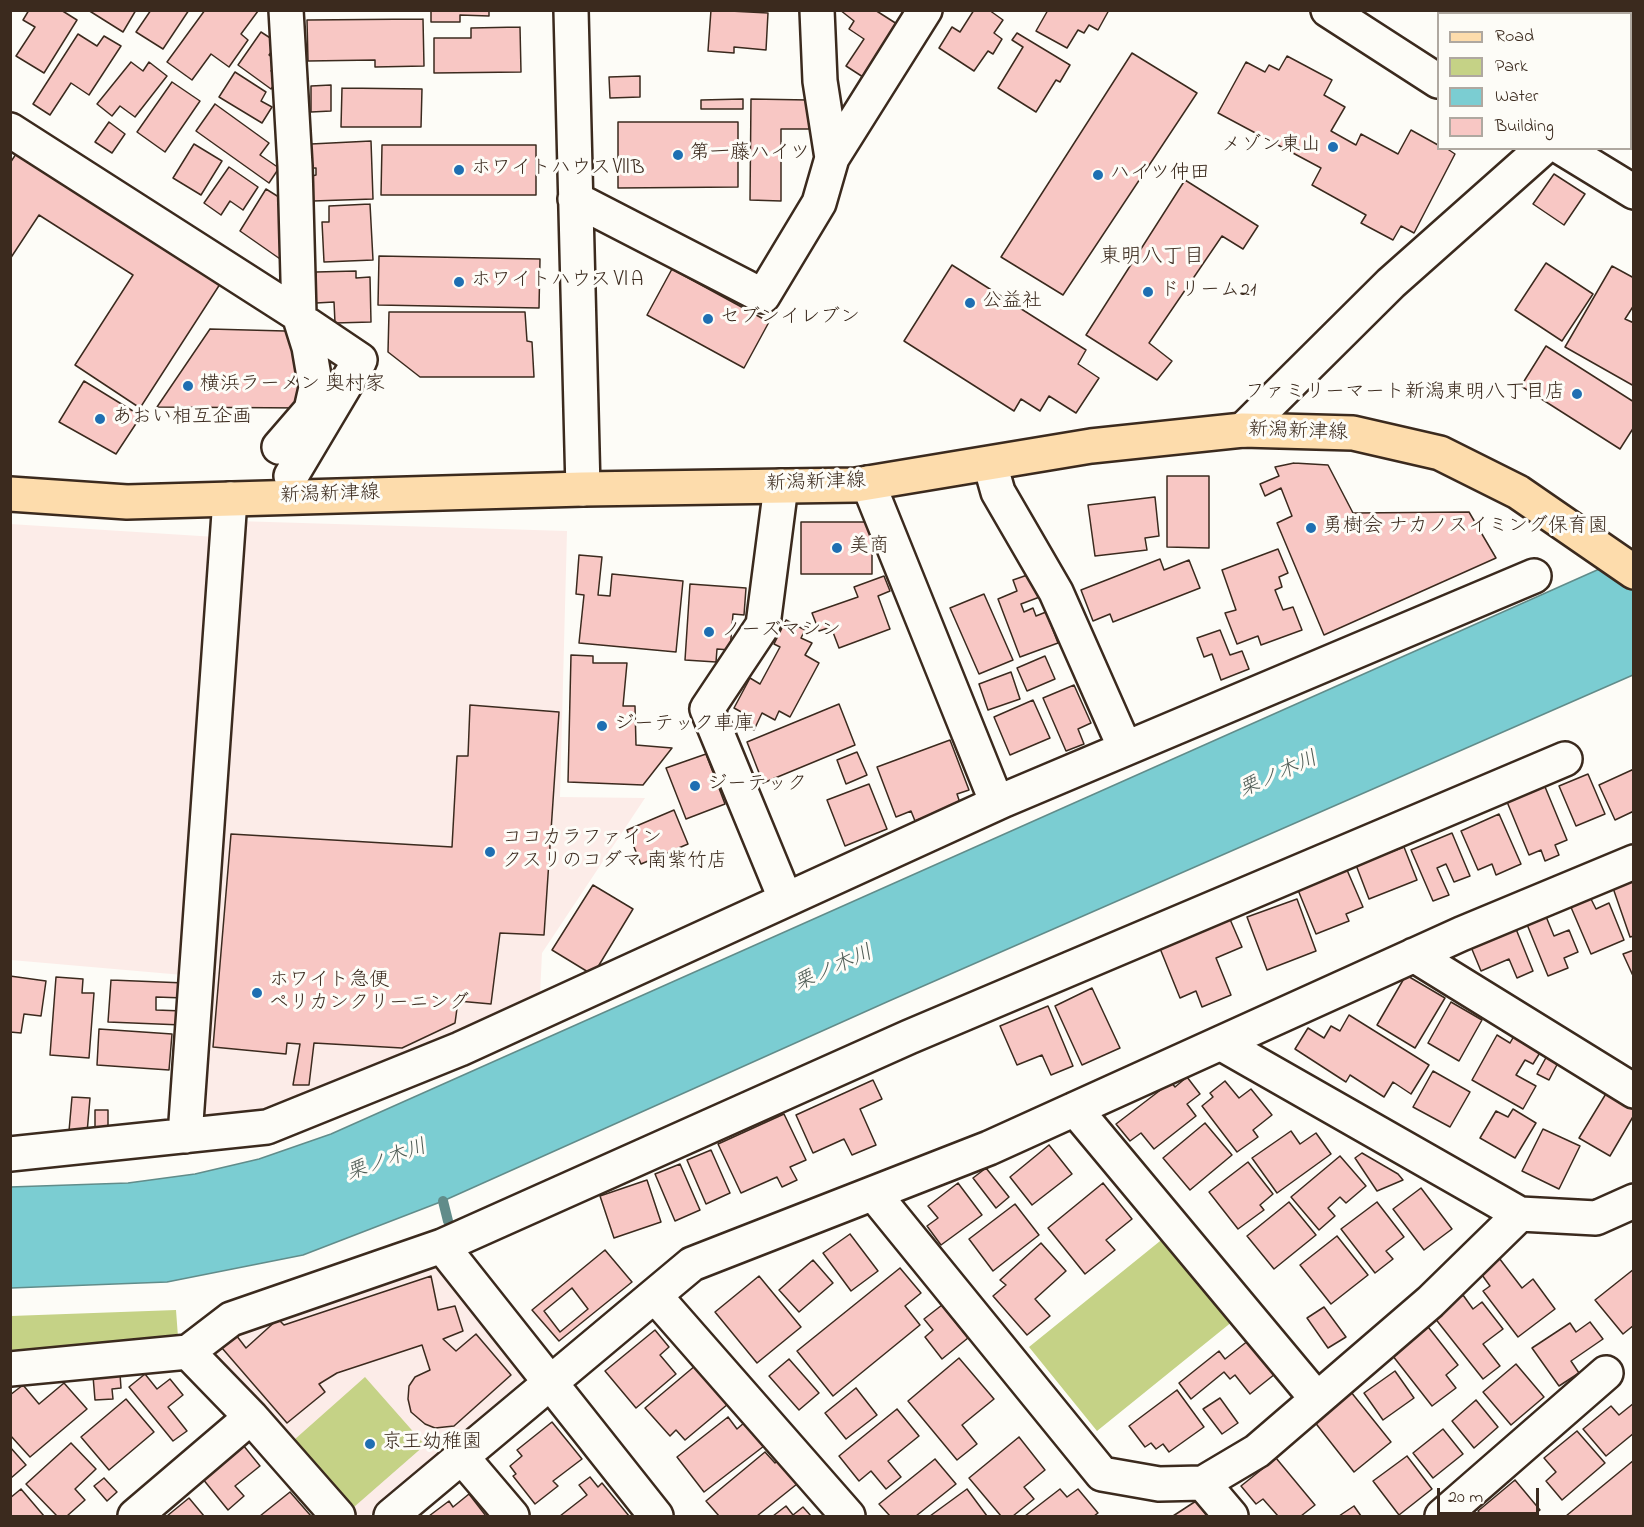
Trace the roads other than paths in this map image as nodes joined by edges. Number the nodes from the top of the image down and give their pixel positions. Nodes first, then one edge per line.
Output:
1 (286, 10) edge
2 (570, 10) edge
3 (817, 10) edge
4 (925, 10) edge
5 (1328, 10) edge
6 (1437, 80) edge
7 (10, 130) edge
8 (1541, 150) edge
9 (1565, 150) edge
10 (832, 158) junction
11 (1634, 192) edge
12 (575, 199) junction
13 (303, 320) junction
14 (1243, 430) junction
15 (990, 464) junction
16 (868, 483) junction
17 (781, 486) junction
18 (583, 489) junction
19 (10, 494) edge
20 (230, 499) junction
21 (1634, 572) edge
22 (1534, 576) dead end
23 (1125, 748) junction
24 (1564, 759) dead end
25 (997, 803) junction
26 (1634, 862) edge
27 (785, 898) junction
28 (1414, 955) junction
29 (1222, 1044) junction
30 (1634, 1091) edge
31 (1075, 1109) junction
32 (185, 1136) junction
33 (10, 1154) edge
34 (874, 1194) junction
35 (1634, 1201) edge
36 (1520, 1214) junction
37 (442, 1246) junction
38 (655, 1296) junction
39 (188, 1352) junction
40 (10, 1369) edge
41 (1606, 1373) dead end
42 (551, 1382) junction
43 (1317, 1399) junction
44 (251, 1418) junction
45 (461, 1456) junction
46 (1203, 1483) junction
47 (135, 1516) edge
48 (338, 1516) edge
49 (391, 1516) edge
50 (512, 1516) edge
51 (656, 1516) edge
52 (848, 1516) edge
53 (1231, 1516) edge
54 (1442, 1516) edge

1 - 13 street
2 - 12 street
3 - 10 street
4 - 10 street
5 - 6 street
7 - 13 street
8 - 14 street
9 - 11 street
10 - 12 street
12 - 18 street
13 - 13 street
14 - 15 main road, 新潟新津線
14 - 21 main road, 新潟新津線
15 - 16 main road, 新潟新津線
15 - 23 street
16 - 17 main road, 新潟新津線
16 - 25 street
17 - 18 main road, 新潟新津線
17 - 27 street
18 - 20 main road, 新潟新津線
19 - 20 main road, 新潟新津線
20 - 32 street
22 - 23 street
23 - 25 street
24 - 37 street
25 - 27 street
26 - 28 street
27 - 32 street
28 - 29 street
28 - 30 street
29 - 31 street
29 - 36 street
31 - 34 street
31 - 43 street
32 - 33 street
34 - 38 street
34 - 46 street
35 - 36 street
36 - 43 street
37 - 39 street
37 - 42 street
38 - 42 street
38 - 52 street
39 - 40 street
39 - 44 street
41 - 54 street
42 - 45 street
42 - 51 street
43 - 46 street
44 - 47 street
44 - 48 street
45 - 49 street
45 - 50 street
46 - 53 street

